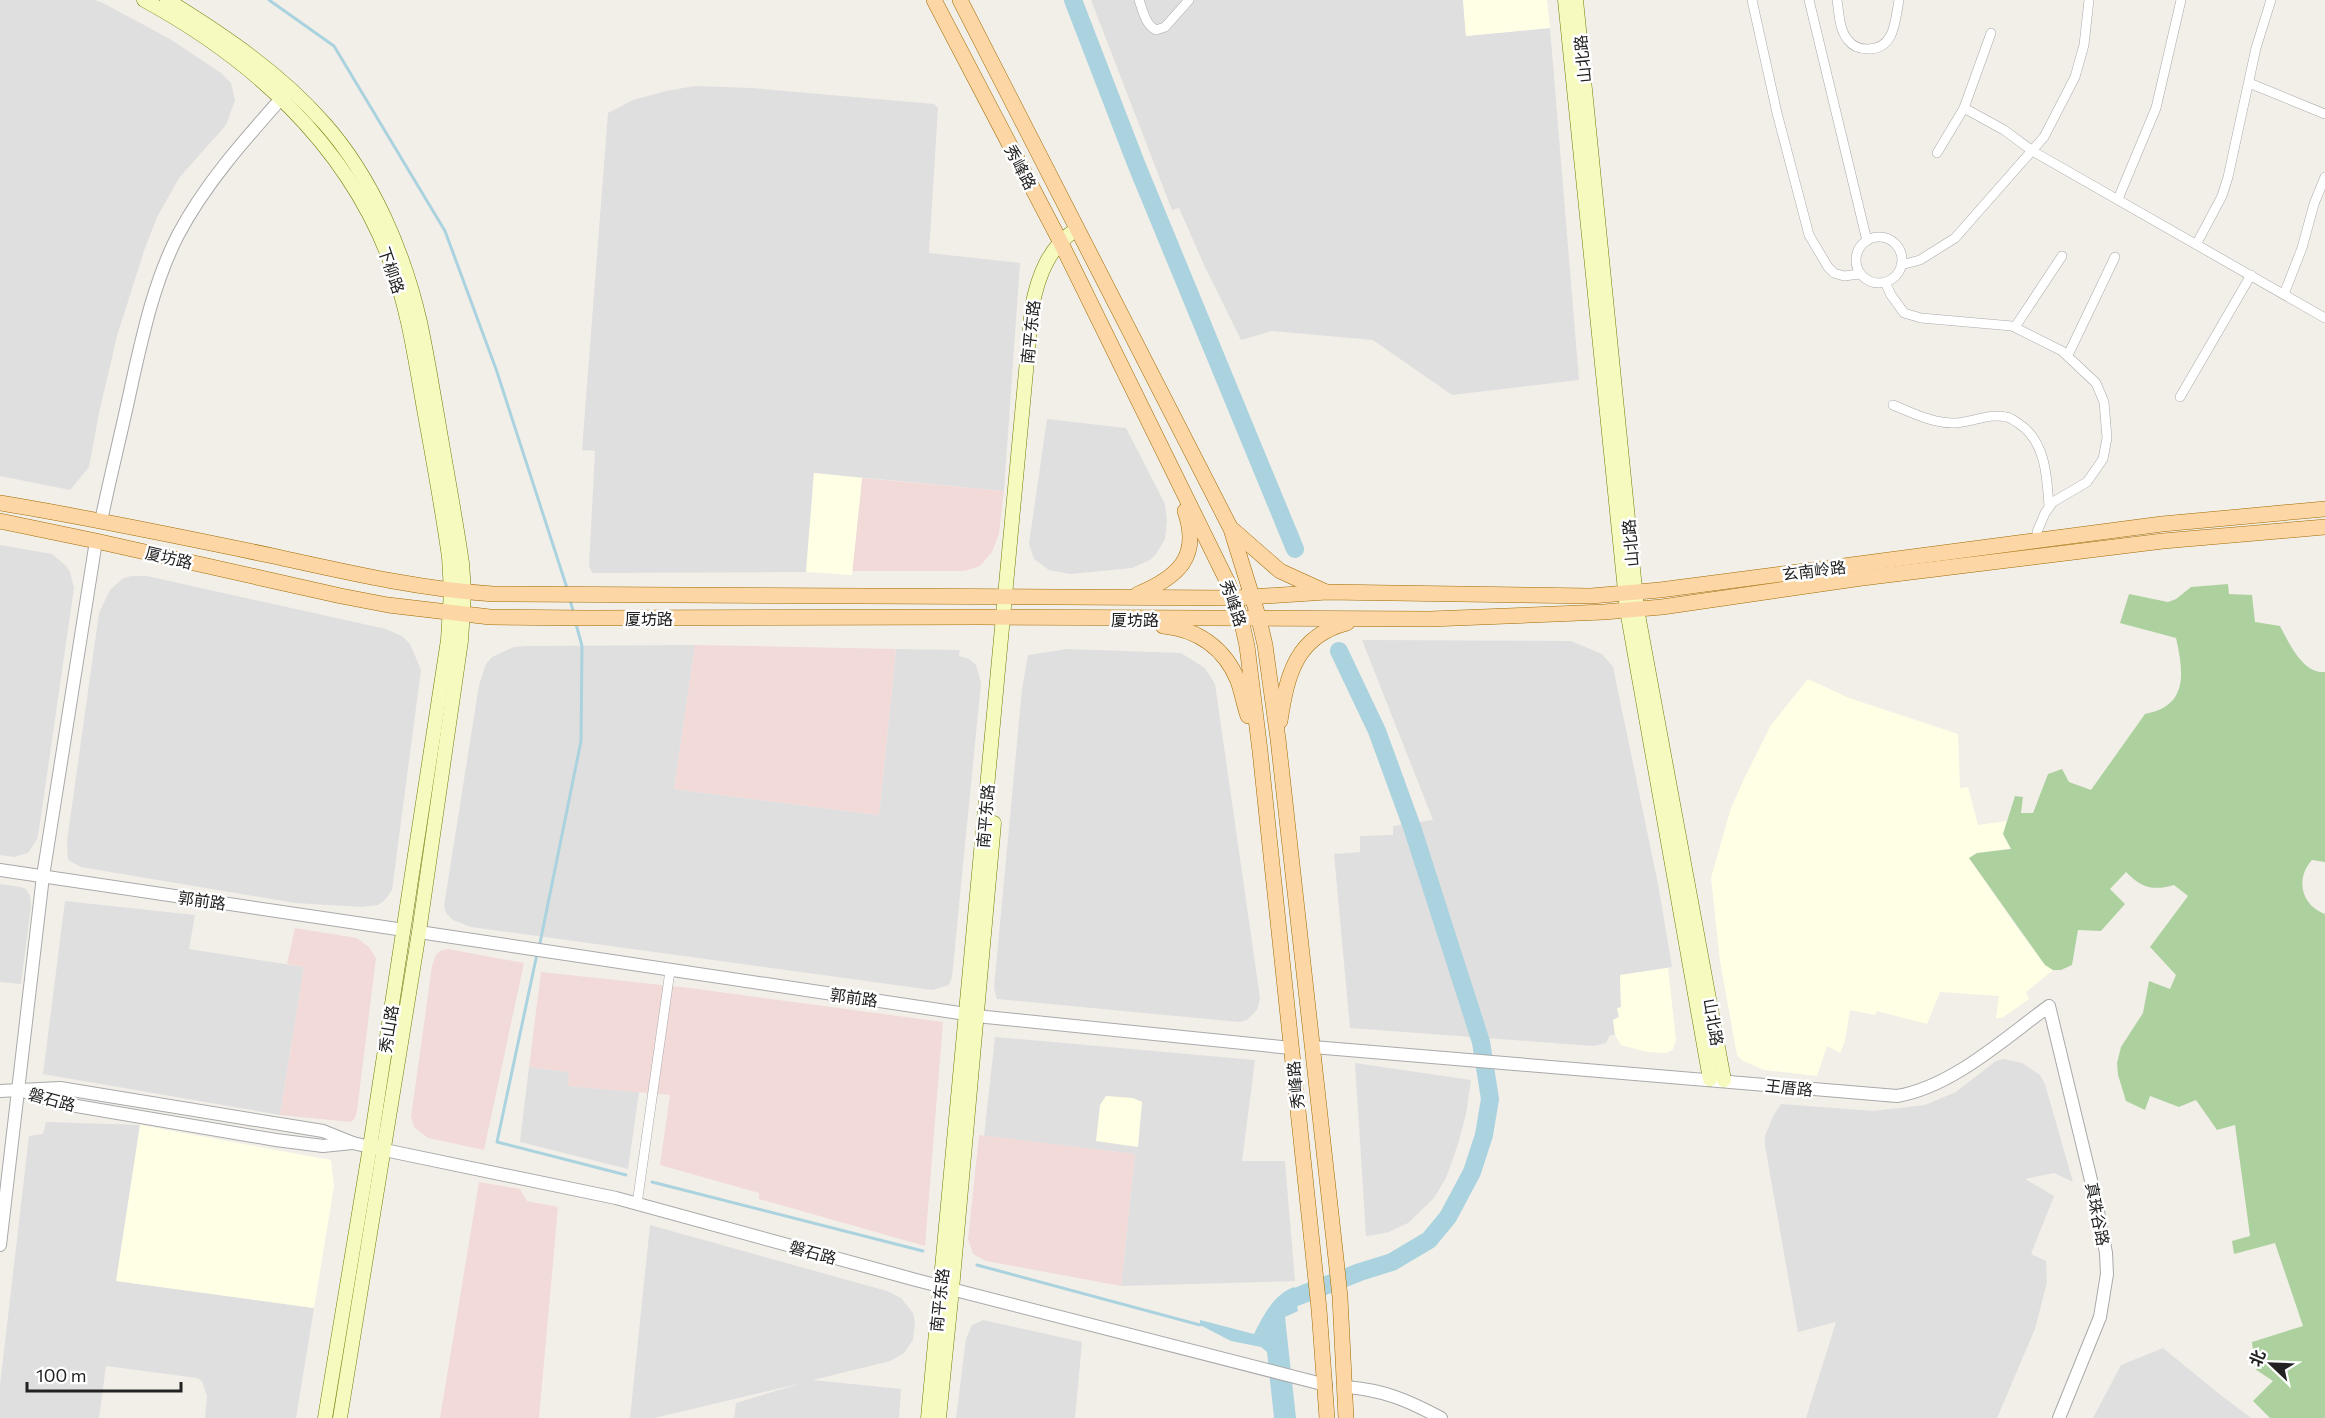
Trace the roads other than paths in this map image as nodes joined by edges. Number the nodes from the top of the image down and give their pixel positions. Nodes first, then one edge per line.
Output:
1 (144, 0) edge
2 (167, 0) edge
3 (934, 0) edge
4 (960, 0) edge
5 (1140, 0) edge
6 (1189, 0) edge
7 (1564, 0) edge
8 (1576, 0) edge
9 (1752, 0) edge
10 (1809, 0) edge
11 (1837, 0) edge
12 (1899, 0) edge
13 (2089, 0) edge
14 (2181, 0) edge
15 (2271, 0) edge
16 (1991, 33) dead end
17 (2249, 83) junction
18 (286, 94) junction
19 (1964, 108) junction
20 (2325, 114) edge
21 (2034, 152) junction
22 (1937, 153) dead end
23 (2325, 177) edge
24 (2118, 199) junction
25 (1079, 232) junction
26 (1867, 241) junction
27 (2197, 243) junction
28 (1062, 246) junction
29 (2062, 256) dead end
30 (2115, 257) dead end
31 (1901, 265) junction
32 (1860, 274) junction
33 (2251, 275) junction
34 (1885, 282) junction
35 (2284, 294) junction
36 (2325, 318) edge
37 (2015, 327) junction
38 (2068, 355) junction
39 (2181, 397) dead end
40 (1893, 405) dead end
41 (1176, 479) junction
42 (0, 503) edge
43 (2049, 507) junction
44 (2325, 509) edge
45 (100, 521) junction
46 (0, 522) edge
47 (2325, 526) edge
48 (1231, 529) junction
49 (2037, 532) dead end
50 (96, 541) junction
51 (1299, 588) junction
52 (458, 591) junction
53 (1630, 593) junction
54 (1131, 597) junction
55 (1010, 598) junction
56 (1234, 598) junction
57 (1253, 598) junction
58 (1632, 610) junction
59 (457, 614) junction
60 (1008, 618) junction
61 (1308, 618) joint
62 (1365, 618) junction
63 (1134, 619) junction
64 (1241, 619) junction
65 (1259, 619) junction
66 (455, 640) junction
67 (1278, 739) junction
68 (1260, 751) junction
69 (0, 870) edge
70 (43, 876) junction
71 (404, 930) junction
72 (419, 932) junction
73 (670, 971) junction
74 (2049, 1006) joint
75 (972, 1015) junction
76 (1313, 1047) junction
77 (1291, 1048) junction
78 (1717, 1080) junction
79 (17, 1090) junction
80 (0, 1091) edge
81 (376, 1148) junction
82 (637, 1204) junction
83 (0, 1245) edge
84 (947, 1288) junction
85 (1326, 1385) junction
86 (1346, 1387) junction
87 (325, 1418) edge
88 (340, 1418) edge
89 (928, 1418) edge
90 (939, 1418) edge
91 (1327, 1418) edge
92 (1346, 1418) edge
93 (1441, 1418) edge
94 (2059, 1418) edge

1 - 18 main road, 下柳路
2 - 18 main road, 下柳路
3 - 28 main road, 秀峰路
4 - 25 main road, 秀峰路
5 - 6 street
7 - 53 main road, 山北路
8 - 53 main road, 山北路
9 - 32 street
10 - 26 street
11 - 12 street
13 - 21 street
14 - 24 street
15 - 17 street
16 - 19 street
17 - 20 street
17 - 27 street
18 - 45 street
18 - 52 main road, 下柳路
19 - 21 street
19 - 22 street
21 - 24 street
21 - 31 street
23 - 35 street
24 - 27 street
25 - 28 main road, 南平东路
25 - 48 main road, 秀峰路
26 - 31 street
26 - 32 street
27 - 33 street
28 - 41 main road, 秀峰路
28 - 55 main road, 南平东路
29 - 37 street
30 - 38 street
31 - 34 street
32 - 34 street
33 - 35 street
33 - 39 street
34 - 37 street
35 - 36 street
37 - 38 street
38 - 43 street
40 - 43 street
41 - 54 main road
41 - 56 main road, 秀峰路
42 - 45 main road, 厦坊路
43 - 49 street
44 - 53 main road, 玄南岭路
45 - 52 main road, 厦坊路
46 - 50 main road, 厦坊路
47 - 58 main road, 玄南岭路
48 - 51 main road
48 - 57 main road, 秀峰路
50 - 59 main road, 厦坊路
50 - 70 street
51 - 53 main road, 玄南岭路
51 - 57 main road, 厦坊路
52 - 55 main road, 厦坊路
52 - 59 main road, 下柳路
53 - 58 main road, 山北路
54 - 55 main road, 厦坊路
54 - 56 main road, 厦坊路
55 - 60 main road, 南平东路
56 - 57 main road, 厦坊路
56 - 64 main road, 秀峰路
57 - 65 main road, 秀峰路
58 - 62 main road, 玄南岭路
58 - 78 main road, 山北路
59 - 60 main road, 厦坊路
59 - 66 main road, 下柳路
60 - 63 main road, 厦坊路
60 - 75 main road, 南平东路
61 - 62 main road, 玄南岭路
61 - 65 main road, 厦坊路
62 - 67 main road
63 - 64 main road, 厦坊路
63 - 68 main road
64 - 65 main road, 厦坊路
64 - 68 main road, 秀峰路
65 - 67 main road, 秀峰路
66 - 71 main road, 秀山路
66 - 72 main road, 秀山路
67 - 76 main road, 秀峰路
68 - 77 main road, 秀峰路
69 - 70 street, 郭前路
70 - 71 street, 郭前路
70 - 79 street
71 - 81 main road, 秀山路
72 - 73 street, 郭前路
72 - 81 main road, 秀山路
73 - 75 street, 郭前路
73 - 82 street
74 - 78 street, 王厝路
74 - 94 street, 真珠谷路
75 - 77 street, 郭前路
75 - 84 main road, 南平东路
76 - 78 street, 王厝路
76 - 86 main road, 秀峰路
77 - 85 main road, 秀峰路
79 - 80 street
79 - 81 street, 磐石路
79 - 83 street
81 - 82 street, 磐石路
81 - 87 main road, 秀山路
81 - 88 main road, 秀山路
82 - 84 street, 磐石路
84 - 85 street, 磐石路
84 - 89 main road, 南平东路
84 - 90 main road, 南平东路
85 - 91 main road, 秀峰路
86 - 92 main road, 秀峰路
86 - 93 street

